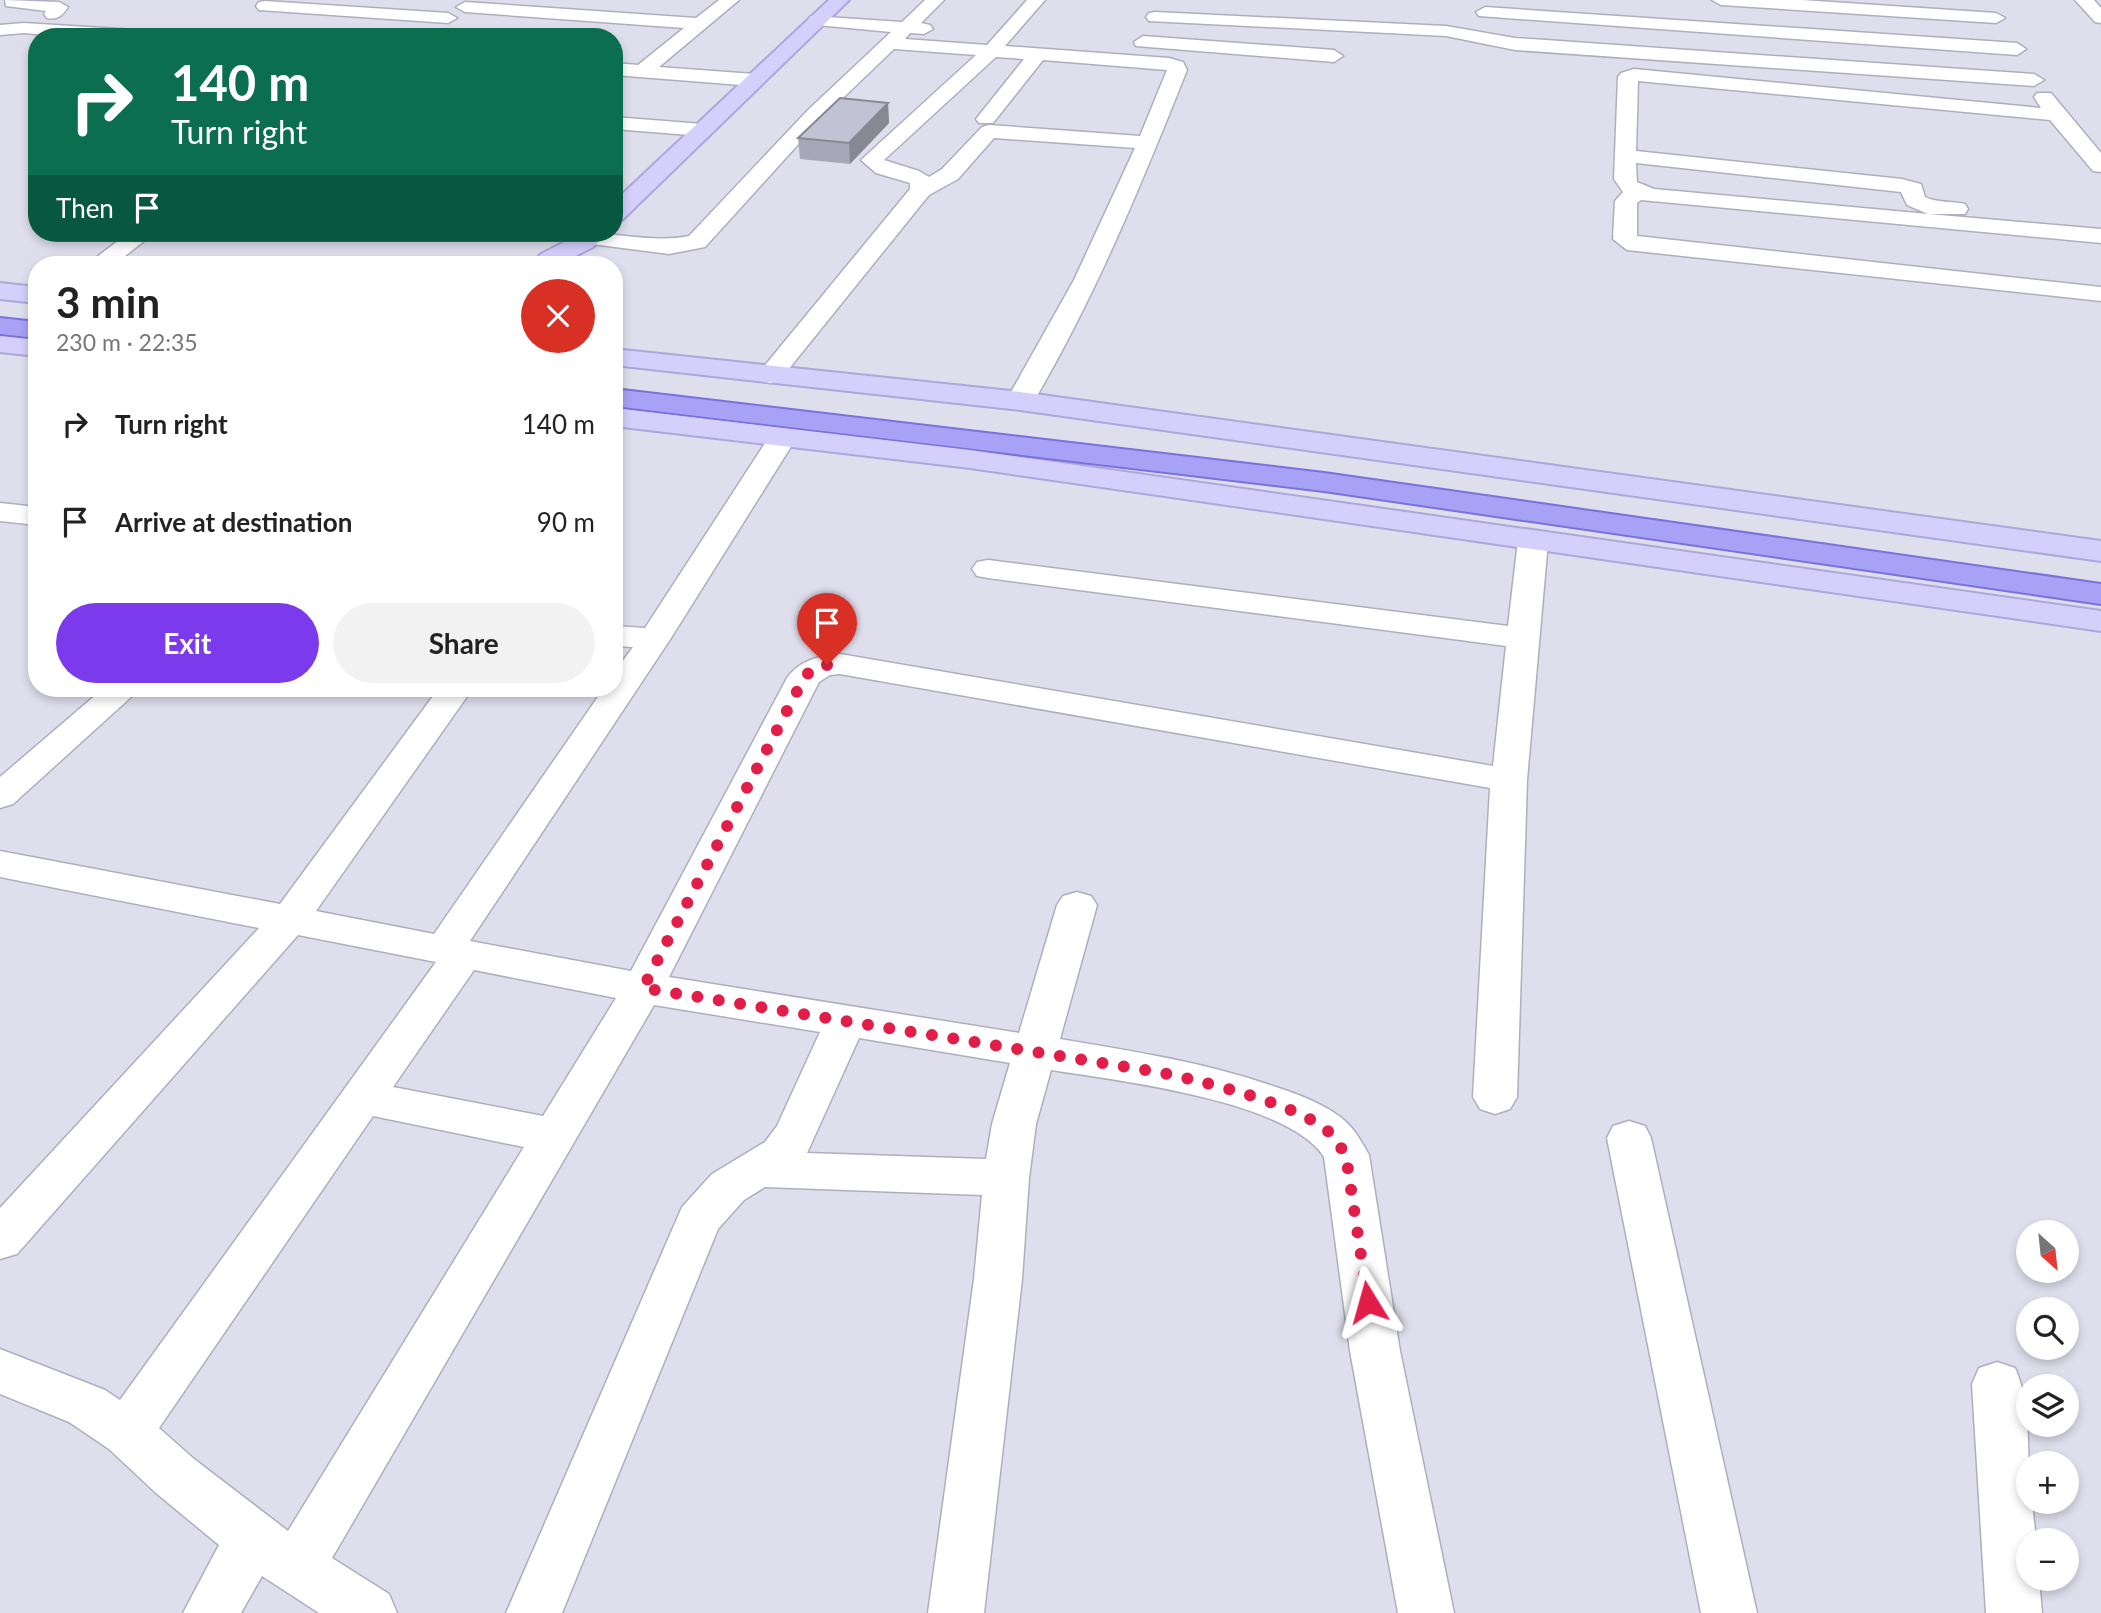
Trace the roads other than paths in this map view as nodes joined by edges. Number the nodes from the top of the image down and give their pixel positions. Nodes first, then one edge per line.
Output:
1 (387, 0) edge
2 (646, 0) edge
3 (730, 0) edge
4 (840, 0) edge
5 (935, 0) edge
6 (1036, 0) edge
7 (1622, 0) edge
8 (1721, 0) edge
9 (1974, 0) edge
10 (2084, 0) edge
11 (1788, 2) edge
12 (9, 3) edge
13 (318, 4) edge
14 (470, 4) edge
15 (265, 6) dead end
16 (1153, 8) edge
17 (368, 12) junction
18 (1485, 12) dead end
19 (447, 18) junction
20 (622, 18) junction
21 (2101, 18) edge
22 (1996, 19) junction
23 (817, 20) junction
24 (1621, 20) junction
25 (702, 24) junction
26 (24, 28) junction
27 (28, 28) edge
28 (432, 28) edge
29 (609, 28) edge
30 (909, 28) junction
31 (0, 30) edge
32 (1791, 33) junction
33 (1008, 34) junction
34 (1127, 41) dead end
35 (891, 44) junction
36 (1042, 46) junction
37 (2017, 49) junction
38 (1611, 50) junction
39 (991, 51) junction
40 (1153, 53) junction
41 (1334, 57) dead end
42 (1784, 62) junction
43 (623, 70) edge
44 (642, 71) junction
45 (1629, 75) junction
46 (754, 80) junction
47 (2034, 80) junction
48 (1784, 89) junction
49 (2056, 116) junction
50 (985, 118) dead end
51 (623, 124) edge
52 (702, 130) junction
53 (1148, 143) junction
54 (1627, 156) junction
55 (2101, 166) edge
56 (921, 190) junction
57 (1637, 192) junction
58 (623, 206) edge
59 (2101, 223) edge
60 (2101, 236) edge
61 (623, 240) edge
62 (130, 242) edge
63 (581, 242) edge
64 (111, 256) edge
65 (556, 256) edge
66 (0, 291) edge
67 (28, 294) edge
68 (2101, 294) edge
69 (0, 310) edge
70 (28, 313) edge
71 (0, 326) edge
72 (28, 329) edge
73 (0, 344) edge
74 (28, 347) edge
75 (623, 358) edge
76 (770, 375) junction
77 (623, 380) edge
78 (623, 398) edge
79 (1020, 401) junction
80 (623, 418) edge
81 (783, 437) junction
82 (0, 512) edge
83 (28, 515) edge
84 (1532, 541) junction
85 (2101, 551) edge
86 (988, 569) dead end
87 (2101, 571) edge
88 (2101, 594) edge
89 (2101, 621) edge
90 (623, 636) edge
91 (655, 638) junction
92 (1523, 638) junction
93 (623, 688) edge
94 (114, 697) edge
95 (450, 697) edge
96 (617, 697) edge
97 (1509, 780) junction
98 (0, 796) edge
99 (0, 864) edge
100 (1077, 905) dead end
101 (290, 919) junction
102 (454, 951) junction
103 (643, 988) junction
104 (846, 1021) junction
105 (1036, 1052) junction
106 (362, 1097) junction
107 (1495, 1097) dead end
108 (554, 1136) junction
109 (1629, 1138) dead end
110 (761, 1169) junction
111 (1006, 1178) junction
112 (0, 1240) edge
113 (0, 1371) edge
114 (1997, 1384) dead end
115 (127, 1432) junction
116 (275, 1553) junction
117 (211, 1613) edge
118 (369, 1613) edge
119 (534, 1613) edge
120 (956, 1613) edge
121 (1426, 1613) edge
122 (1729, 1613) edge
123 (2014, 1613) edge

1 - 17 street
2 - 20 street
3 - 25 street
4 - 23 main road
5 - 30 street
6 - 33 street
7 - 24 street
8 - 11 street
9 - 22 street
10 - 21 street
11 - 22 street
11 - 32 street
12 - 26 street
13 - 15 street
13 - 17 street
14 - 19 street
14 - 20 street
16 - 38 street
16 - 40 street
17 - 19 street
18 - 24 street
19 - 28 street
20 - 25 street
20 - 29 street
22 - 37 street
23 - 30 street
23 - 46 main road
24 - 32 street
24 - 38 street
25 - 44 street
26 - 27 street
26 - 31 street
30 - 33 street
30 - 35 street
32 - 37 street
32 - 42 street
33 - 36 street
33 - 39 street
34 - 40 street
35 - 39 street
35 - 61 street
36 - 39 street
36 - 40 street
36 - 50 street
37 - 47 street
38 - 42 street
38 - 45 street
39 - 56 street
40 - 41 street
40 - 53 street
42 - 47 street
42 - 48 street
43 - 44 street
44 - 46 street
45 - 48 street
45 - 54 street
46 - 52 main road
47 - 49 street
48 - 49 street
49 - 55 street
51 - 52 street
52 - 58 main road
53 - 56 street
53 - 79 street
54 - 57 street
54 - 59 street
56 - 76 street
57 - 60 street
57 - 68 street
62 - 64 street
63 - 65 main road
66 - 67 main road
69 - 70 main road
71 - 72 main road
73 - 74 main road
75 - 76 main road
76 - 79 main road
77 - 87 main road
78 - 88 main road
79 - 85 main road
80 - 81 main road
81 - 84 main road
81 - 91 street
82 - 83 street
84 - 89 main road
84 - 92 street
86 - 92 street
90 - 91 street
91 - 93 street
92 - 97 street
94 - 98 street
95 - 101 street
96 - 102 street
97 - 103 street
97 - 107 street
99 - 101 street
100 - 105 street
101 - 102 street
101 - 112 street
102 - 103 street
102 - 106 street
103 - 104 street
103 - 108 street
104 - 105 street
104 - 110 street
105 - 111 street
105 - 121 street
106 - 108 street
106 - 115 street
108 - 116 street
109 - 122 street
110 - 111 street
110 - 119 street
111 - 120 street
113 - 115 street
114 - 123 street
115 - 116 street
116 - 117 street
116 - 118 street

